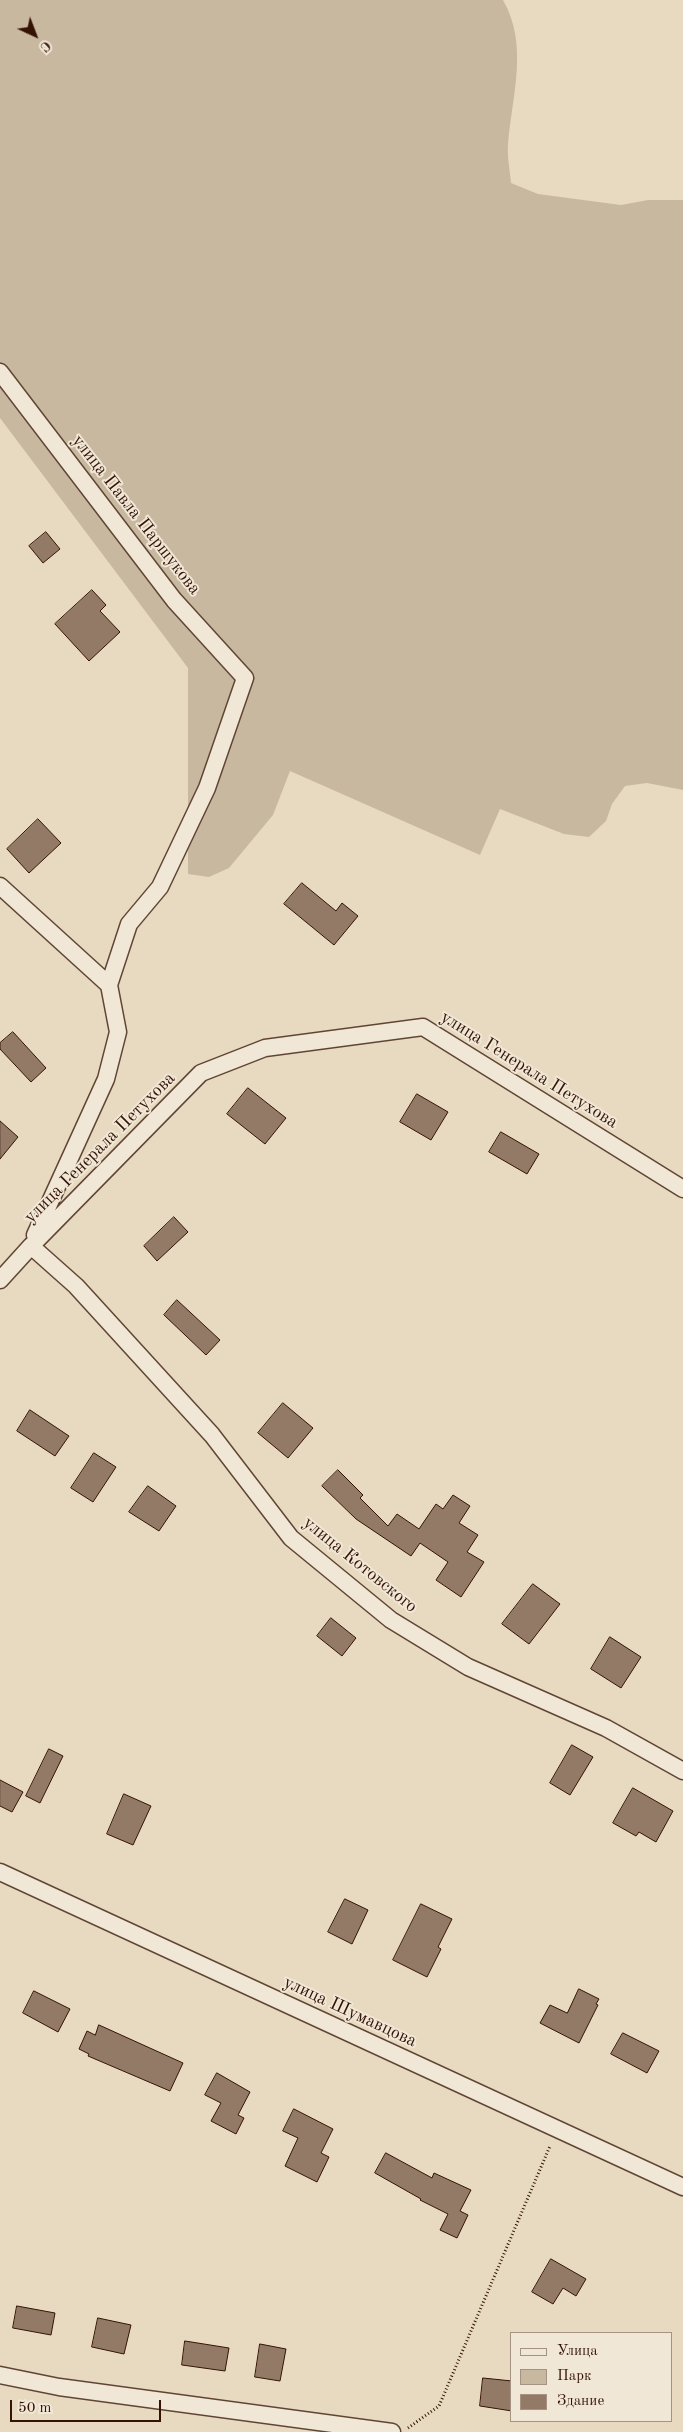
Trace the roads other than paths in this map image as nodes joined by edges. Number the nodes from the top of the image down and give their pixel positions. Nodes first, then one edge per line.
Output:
1 (0, 372) edge
2 (0, 886) edge
3 (109, 984) junction
4 (683, 1189) edge
5 (31, 1246) junction
6 (0, 1280) edge
7 (683, 1771) edge
8 (0, 1872) edge
9 (683, 2187) edge
10 (0, 2375) edge
11 (392, 2432) edge

1 - 3 street, улица Павла Паршукова
2 - 3 street
3 - 5 street
4 - 5 street, улица Генерала Петухова
5 - 6 street
5 - 7 street, улица Котовского
8 - 9 street, улица Шумавцова
10 - 11 street

